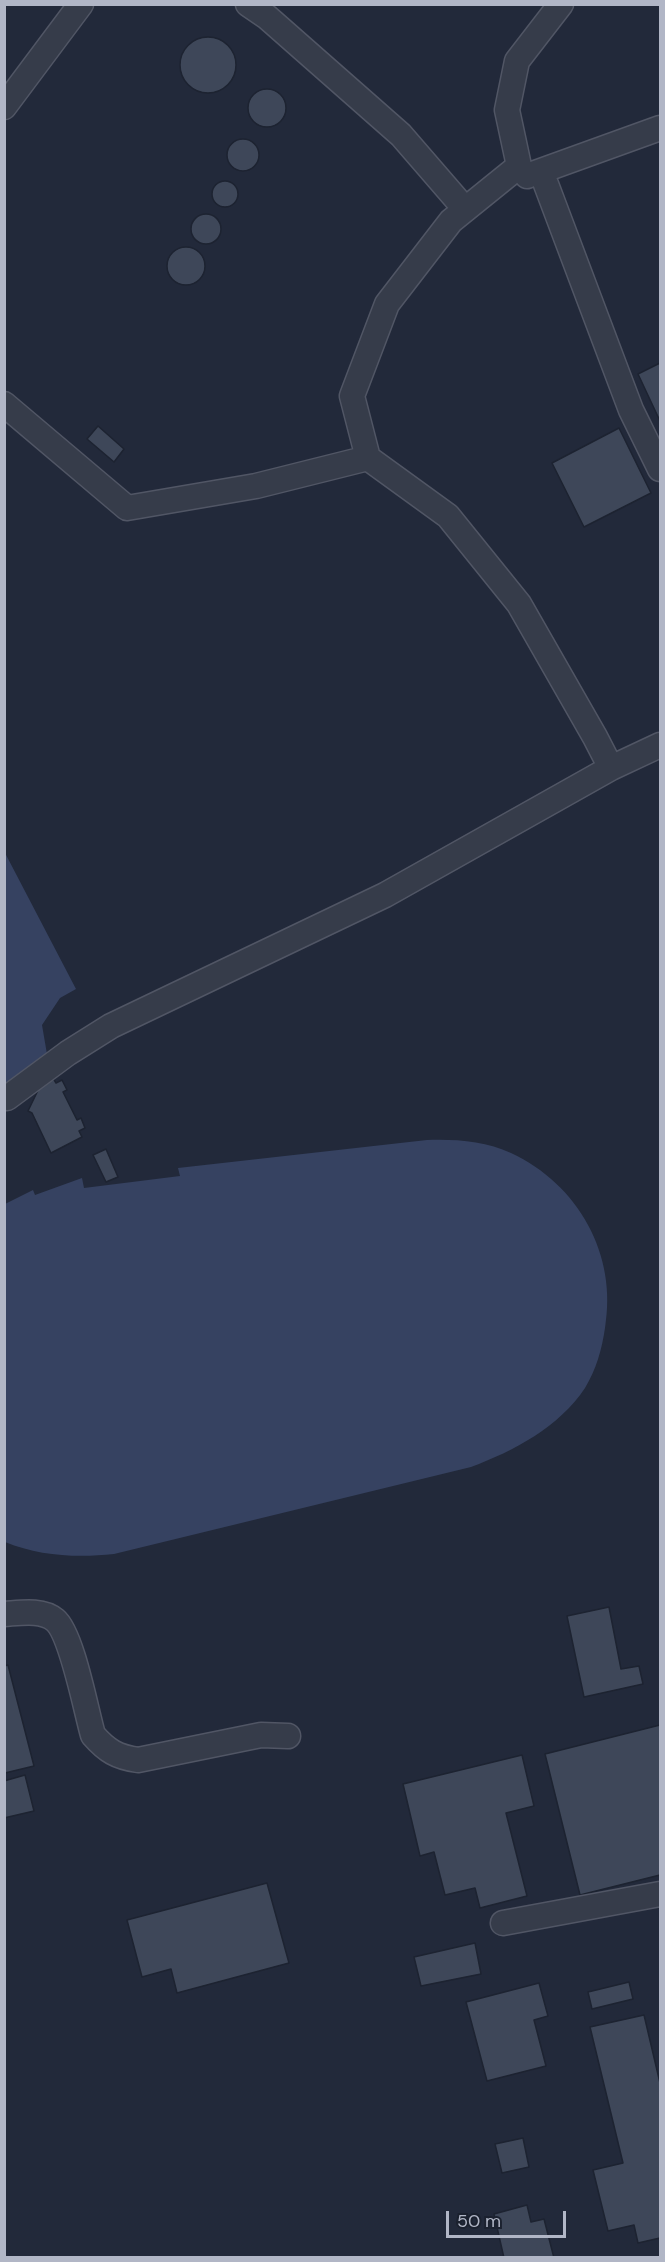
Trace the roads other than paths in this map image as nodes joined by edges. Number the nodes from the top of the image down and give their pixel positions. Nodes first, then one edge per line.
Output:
1 (81, 4) edge
2 (248, 4) edge
3 (561, 4) edge
4 (4, 107) edge
5 (660, 128) edge
6 (541, 171) junction
7 (490, 189) junction
8 (465, 209) junction
9 (4, 404) edge
10 (368, 458) junction
11 (660, 469) edge
12 (660, 745) edge
13 (611, 768) junction
14 (7, 1098) dead end
15 (4, 1614) edge
16 (288, 1736) dead end
17 (660, 1894) edge
18 (504, 1923) dead end

1 - 4 lane
2 - 8 lane
3 - 7 lane
5 - 6 lane
6 - 7 lane
6 - 11 lane
7 - 8 lane
8 - 10 lane
9 - 10 lane
10 - 13 lane
12 - 13 lane
13 - 14 lane
15 - 16 lane
17 - 18 lane

